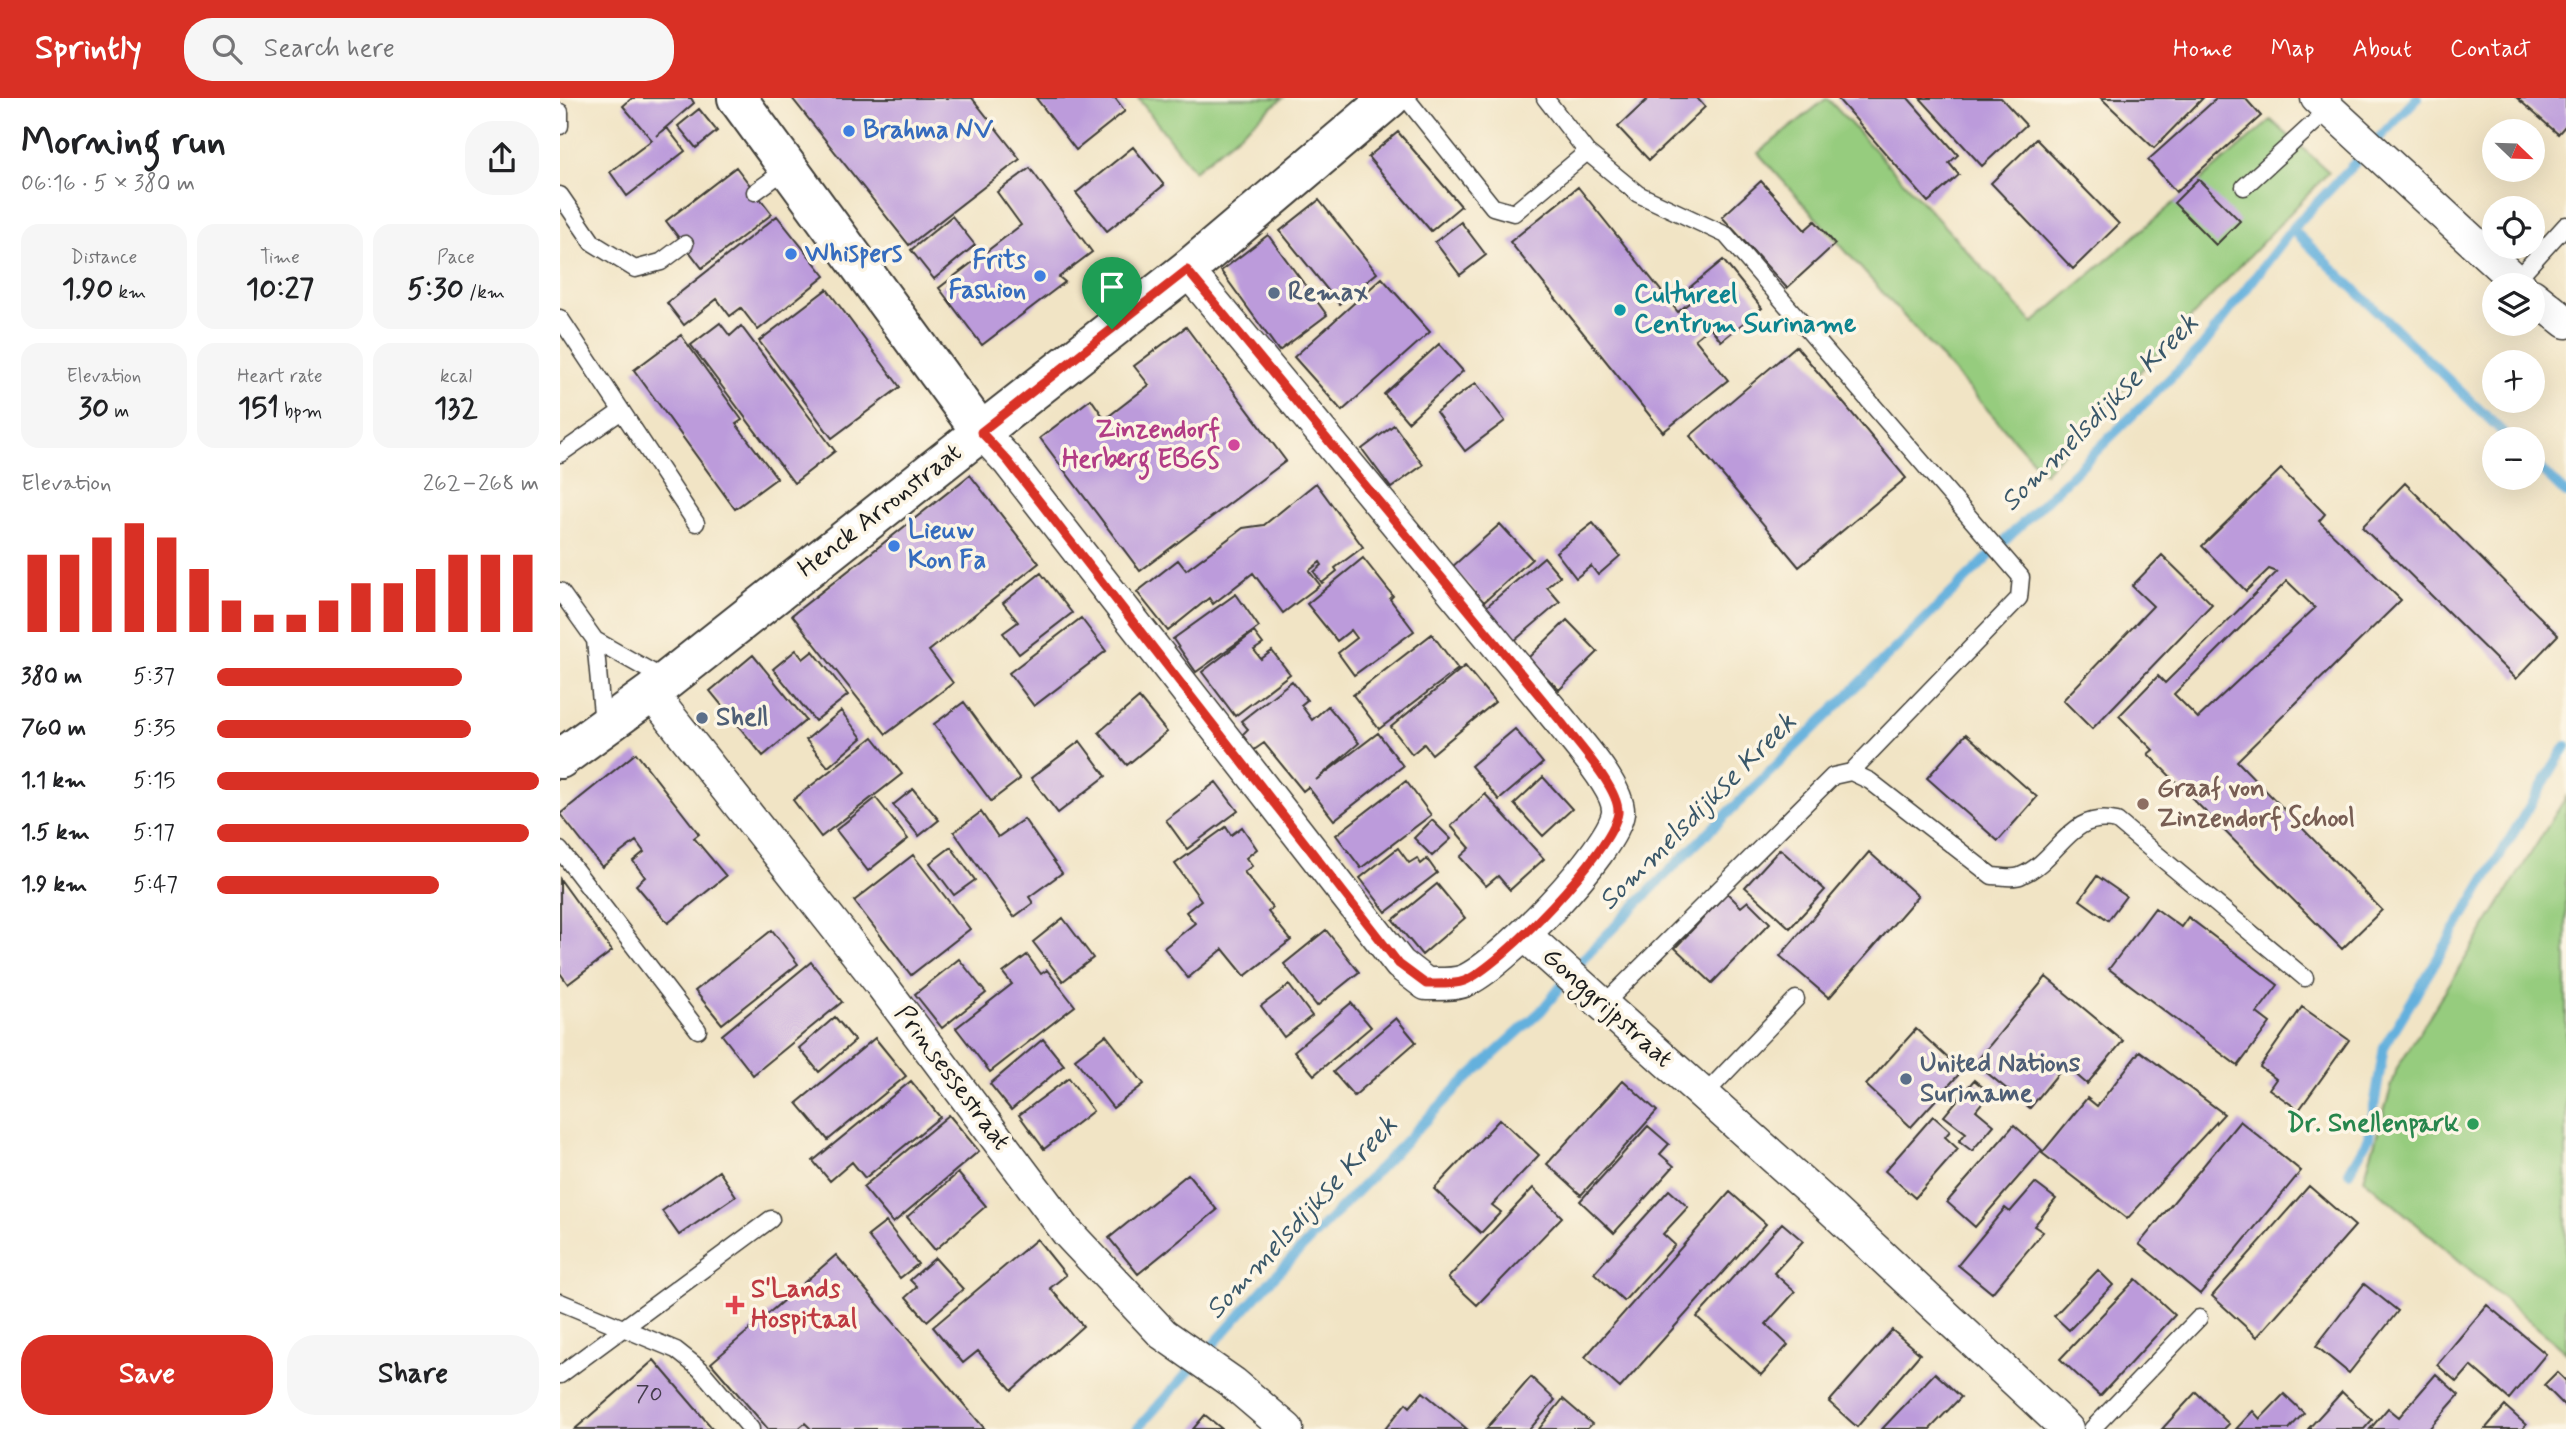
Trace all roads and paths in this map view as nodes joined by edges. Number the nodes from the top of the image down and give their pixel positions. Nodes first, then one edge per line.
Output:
1 (737, 98) edge
2 (1390, 98) edge
3 (1406, 98) edge
4 (1545, 98) edge
5 (2330, 110) edge
6 (560, 112) edge
7 (560, 126) edge
8 (1587, 152) junction
9 (788, 168) junction
10 (2244, 187) dead end
11 (755, 192) dead end
12 (560, 195) edge
13 (2566, 225) edge
14 (684, 244) dead end
15 (1187, 270) junction
16 (2507, 273) edge
17 (2532, 273) edge
18 (2545, 305) edge
19 (560, 318) edge
20 (2566, 322) edge
21 (620, 412) junction
22 (981, 432) junction
23 (561, 449) edge
24 (696, 523) dead end
25 (560, 592) edge
26 (595, 640) junction
27 (659, 686) junction
28 (603, 726) junction
29 (560, 759) edge
30 (1851, 772) junction
31 (560, 850) edge
32 (1537, 946) junction
33 (2305, 978) dead end
34 (1796, 999) dead end
35 (1600, 1001) junction
36 (698, 1030) dead end
37 (1704, 1095) junction
38 (771, 1219) dead end
39 (560, 1302) edge
40 (2199, 1318) dead end
41 (623, 1329) junction
42 (560, 1376) edge
43 (751, 1429) edge
44 (1287, 1429) edge
45 (2067, 1429) edge
46 (2092, 1429) edge

1 - 9 main road
2 - 15 main road, Henck Arronstraat
3 - 8 lane
4 - 8 lane
5 - 10 lane
5 - 16 street
6 - 7 lane
8 - 30 lane
9 - 11 lane
9 - 22 main road
12 - 14 lane
13 - 17 lane
15 - 22 main road, Henck Arronstraat
15 - 32 street, Gonggrijpstraat
18 - 20 street
19 - 21 lane
21 - 23 lane
21 - 24 lane
22 - 27 main road, Henck Arronstraat
22 - 32 street
25 - 26 lane
26 - 27 lane
26 - 28 lane
27 - 28 main road, Henck Arronstraat
27 - 44 street, Prinsessestraat
28 - 29 main road, Henck Arronstraat
30 - 33 lane
30 - 35 lane
31 - 36 lane
32 - 35 street, Gonggrijpstraat
34 - 37 lane
35 - 37 street, Gonggrijpstraat
37 - 45 street, Gonggrijpstraat
38 - 41 lane
39 - 41 lane
40 - 46 lane
41 - 42 lane
41 - 43 lane

